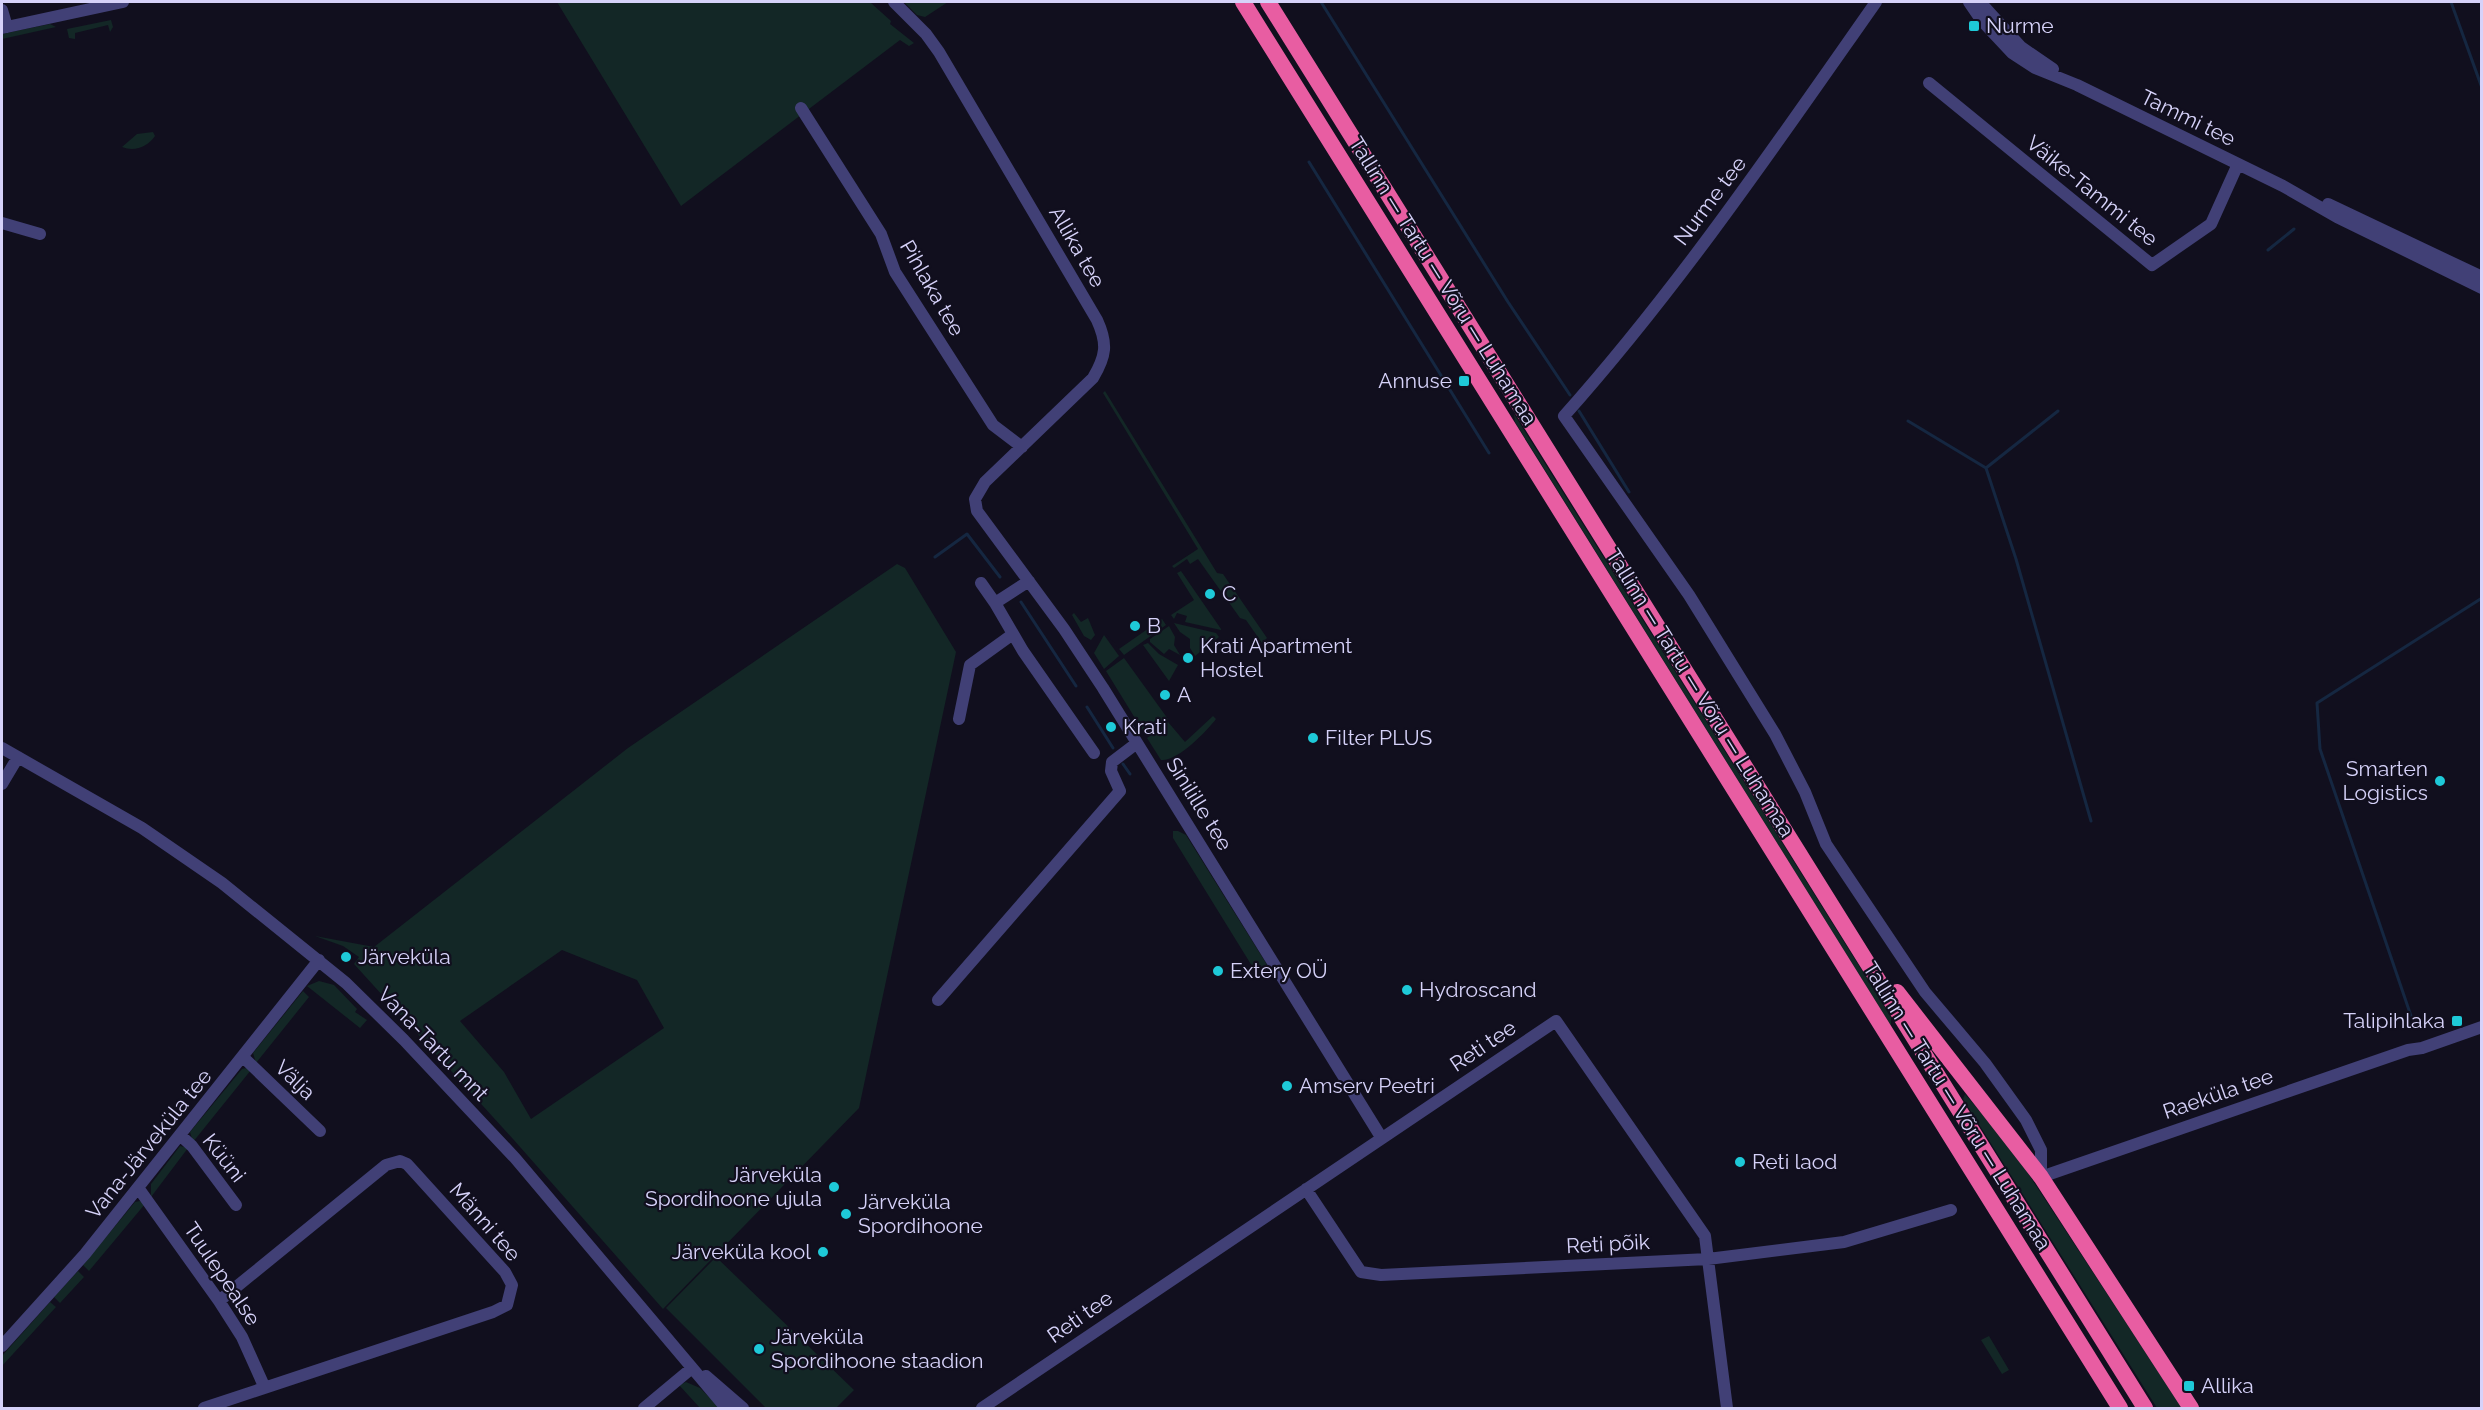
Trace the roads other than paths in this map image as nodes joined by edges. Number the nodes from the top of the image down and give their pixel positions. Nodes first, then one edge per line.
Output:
1 (123, 2) edge
2 (894, 2) edge
3 (1243, 2) edge
4 (1268, 2) edge
5 (1876, 2) edge
6 (1969, 2) edge
7 (1980, 2) edge
8 (91, 5) edge
9 (2, 10) edge
10 (4, 28) edge
11 (1929, 83) dead end
12 (2076, 85) junction
13 (801, 108) dead end
14 (2238, 164) junction
15 (2283, 186) junction
16 (2, 223) edge
17 (40, 234) dead end
18 (2481, 277) edge
19 (2481, 288) edge
20 (1022, 447) junction
21 (975, 500) joint
22 (1029, 581) junction
23 (981, 584) dead end
24 (996, 603) junction
25 (1013, 634) junction
26 (959, 719) dead end
27 (1137, 742) junction
28 (2, 748) edge
29 (1094, 753) dead end
30 (18, 757) junction
31 (2, 784) edge
32 (1842, 921) junction
33 (319, 960) junction
34 (938, 1000) dead end
35 (2481, 1020) edge
36 (2481, 1027) edge
37 (2408, 1050) junction
38 (243, 1057) junction
39 (320, 1131) dead end
40 (181, 1136) junction
41 (1381, 1137) junction
42 (2041, 1177) junction
43 (139, 1189) junction
44 (1306, 1189) junction
45 (236, 1205) dead end
46 (1951, 1210) dead end
47 (1708, 1259) junction
48 (219, 1301) junction
49 (2, 1346) edge
50 (693, 1368) junction
51 (264, 1386) junction
52 (204, 1408) edge
53 (644, 1408) edge
54 (726, 1408) edge
55 (743, 1408) edge
56 (982, 1408) edge
57 (1727, 1408) edge
58 (2120, 1408) edge
59 (2145, 1408) edge
60 (2192, 1408) edge

1 - 8 street
2 - 20 street, Allika tee
3 - 58 highway, Tallinn — Tartu — Võru — Luhamaa
4 - 32 highway, Tallinn — Tartu — Võru — Luhamaa
5 - 42 street, Nurme tee
6 - 12 street, Tammi tee
7 - 12 street, Tammi tee
8 - 10 street
9 - 10 street
11 - 14 street, Väike-Tammi tee
12 - 14 street, Tammi tee
13 - 20 street, Pihlaka tee
14 - 15 street, Tammi tee
15 - 18 street, Tammi tee
15 - 19 street, Tammi tee
16 - 17 street
20 - 21 street, Allika tee
21 - 22 street, Sinilille tee
22 - 24 street
22 - 27 street, Sinilille tee
23 - 24 street
24 - 25 street
25 - 26 street
25 - 29 street
27 - 34 street
27 - 41 street, Sinilille tee
28 - 30 street, Vana-Tartu mnt
30 - 31 street
30 - 33 street, Vana-Tartu mnt
32 - 42 highway
32 - 59 highway, Tallinn — Tartu — Võru — Luhamaa
33 - 38 street, Vana-Järveküla tee
33 - 50 street, Vana-Tartu mnt
35 - 37 street, Raeküla tee
36 - 37 street, Raeküla tee
37 - 42 street, Raeküla tee
38 - 39 street, Välja
38 - 40 street, Vana-Järveküla tee
40 - 43 street, Vana-Järveküla tee
40 - 45 street, Küüni
41 - 44 street, Reti tee
41 - 47 street, Reti tee
42 - 60 highway
43 - 48 street, Tuulepealse
43 - 49 street, Vana-Järveküla tee
44 - 47 street, Reti põik
44 - 56 street, Reti tee
46 - 47 street, Reti põik
47 - 57 street, Reti tee
48 - 51 street, Tuulepealse
48 - 51 street, Männi tee
50 - 53 street
50 - 54 street, Vana-Tartu mnt
50 - 55 street, Vana-Tartu mnt
51 - 52 street, Männi tee

